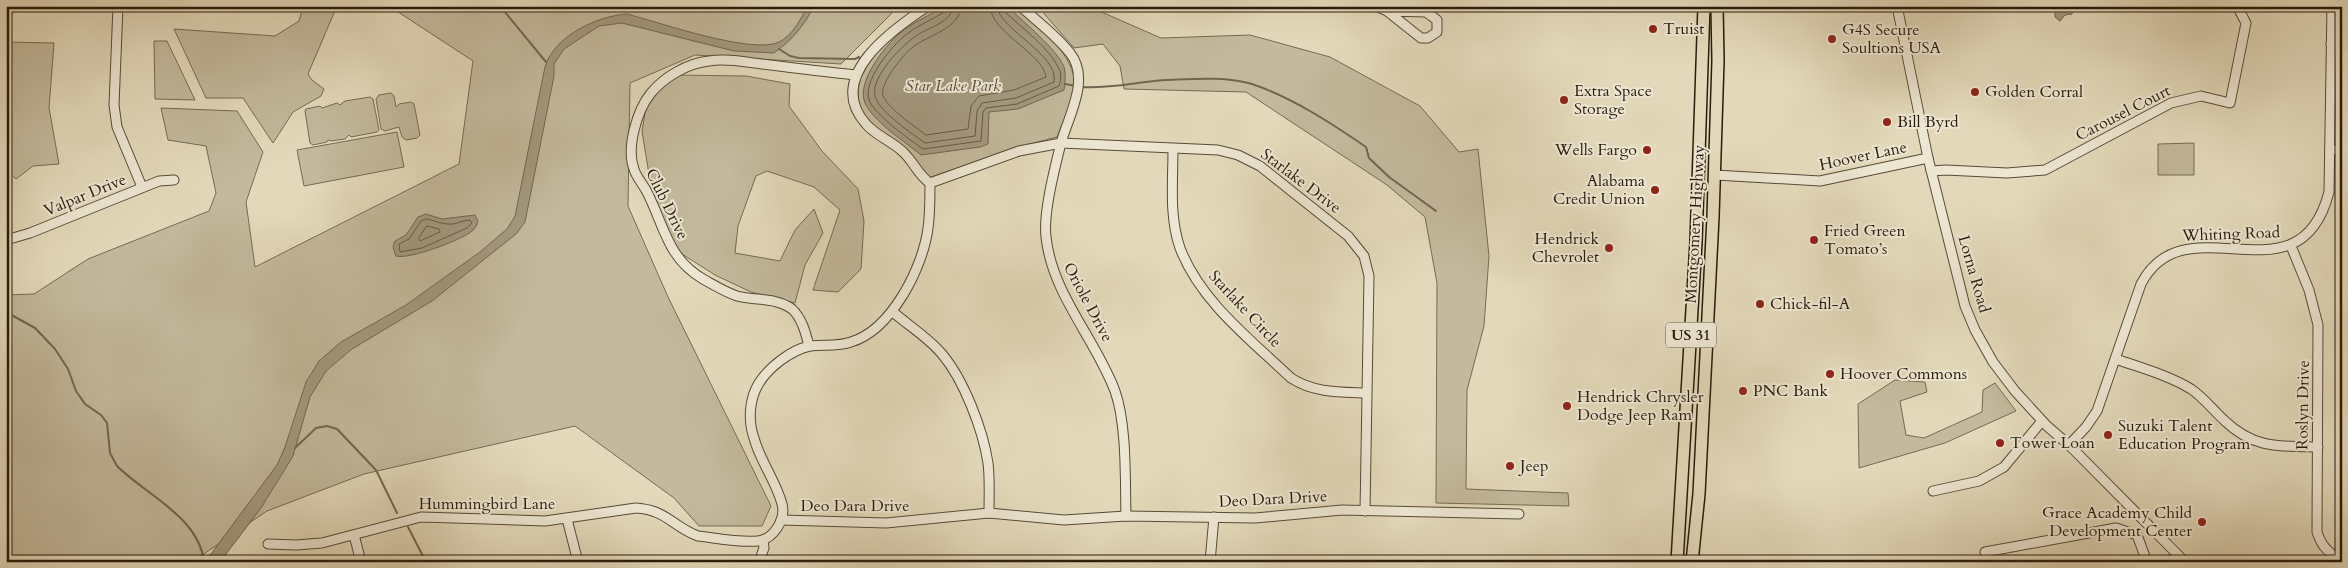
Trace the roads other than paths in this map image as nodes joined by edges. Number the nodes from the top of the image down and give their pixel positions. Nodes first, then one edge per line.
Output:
1 (118, 6) edge
2 (928, 6) edge
3 (1020, 6) edge
4 (1376, 6) edge
5 (1704, 6) edge
6 (1717, 6) edge
7 (1897, 6) edge
8 (2237, 6) edge
9 (2332, 6) edge
10 (1387, 12) junction
11 (2331, 44) junction
12 (2342, 44) edge
13 (856, 75) junction
14 (1061, 143) junction
15 (1173, 149) junction
16 (2330, 150) junction
17 (2342, 150) edge
18 (1928, 158) junction
19 (1931, 171) junction
20 (1715, 175) junction
21 (174, 180) dead end
22 (930, 183) junction
23 (142, 187) junction
24 (6, 240) edge
25 (2291, 246) junction
26 (893, 312) junction
27 (809, 346) junction
28 (2116, 359) junction
29 (1366, 393) junction
30 (2042, 421) junction
31 (2069, 444) junction
32 (2318, 447) junction
33 (1933, 491) dead end
34 (1365, 510) junction
35 (989, 513) junction
36 (1519, 514) dead end
37 (1126, 516) junction
38 (1214, 517) junction
39 (567, 519) junction
40 (781, 520) junction
41 (354, 535) junction
42 (763, 540) junction
43 (268, 544) dead end
44 (1985, 552) dead end
45 (2342, 558) edge
46 (2182, 559) edge
47 (361, 562) edge
48 (578, 562) edge
49 (759, 562) edge
50 (1210, 562) edge
51 (1677, 562) edge
52 (1692, 562) edge
53 (2147, 562) edge
54 (2167, 562) edge

1 - 23 street
2 - 13 street
3 - 14 street, Oriole Drive
4 - 10 street
5 - 51 main road, Montgomery Highway / US 31
6 - 20 main road, Montgomery Highway / US 31
7 - 18 street, Lorna Road
8 - 19 street, Carousel Court
9 - 11 street, Whiting Road
10 - 10 street
11 - 12 street
11 - 16 street, Whiting Road
13 - 22 street
13 - 27 street, Club Drive
14 - 15 street, Starlake Drive
14 - 22 street, Starlake Drive
14 - 37 street, Oriole Drive
15 - 29 street, Starlake Circle
15 - 29 street, Starlake Drive
16 - 17 street
16 - 25 street, Whiting Road
18 - 19 street, Lorna Road
18 - 20 street, Hoover Lane
19 - 30 street, Lorna Road
20 - 52 main road, Montgomery Highway / US 31
21 - 23 street, Valpar Drive
22 - 26 street, Deo Dara Drive
23 - 24 street, Valpar Drive
25 - 28 street, Whiting Road
25 - 32 street, Roslyn Drive
26 - 27 street, Deo Dara Drive
26 - 35 street
27 - 40 street, Deo Dara Drive
28 - 31 street, Whiting Road
28 - 32 street
29 - 34 street, Starlake Drive
30 - 31 street, Lorna Road
30 - 33 street
31 - 46 street, Lorna Road
32 - 45 street, Roslyn Drive
34 - 36 street, Deo Dara Drive
34 - 38 street, Deo Dara Drive
35 - 37 street, Deo Dara Drive
35 - 40 street, Deo Dara Drive
37 - 38 street, Deo Dara Drive
38 - 50 street
39 - 41 street, Hummingbird Lane
39 - 42 street, Hummingbird Lane
39 - 48 street
40 - 42 street
41 - 43 street, Hummingbird Lane
41 - 47 street
42 - 49 street
44 - 53 street
46 - 54 street

